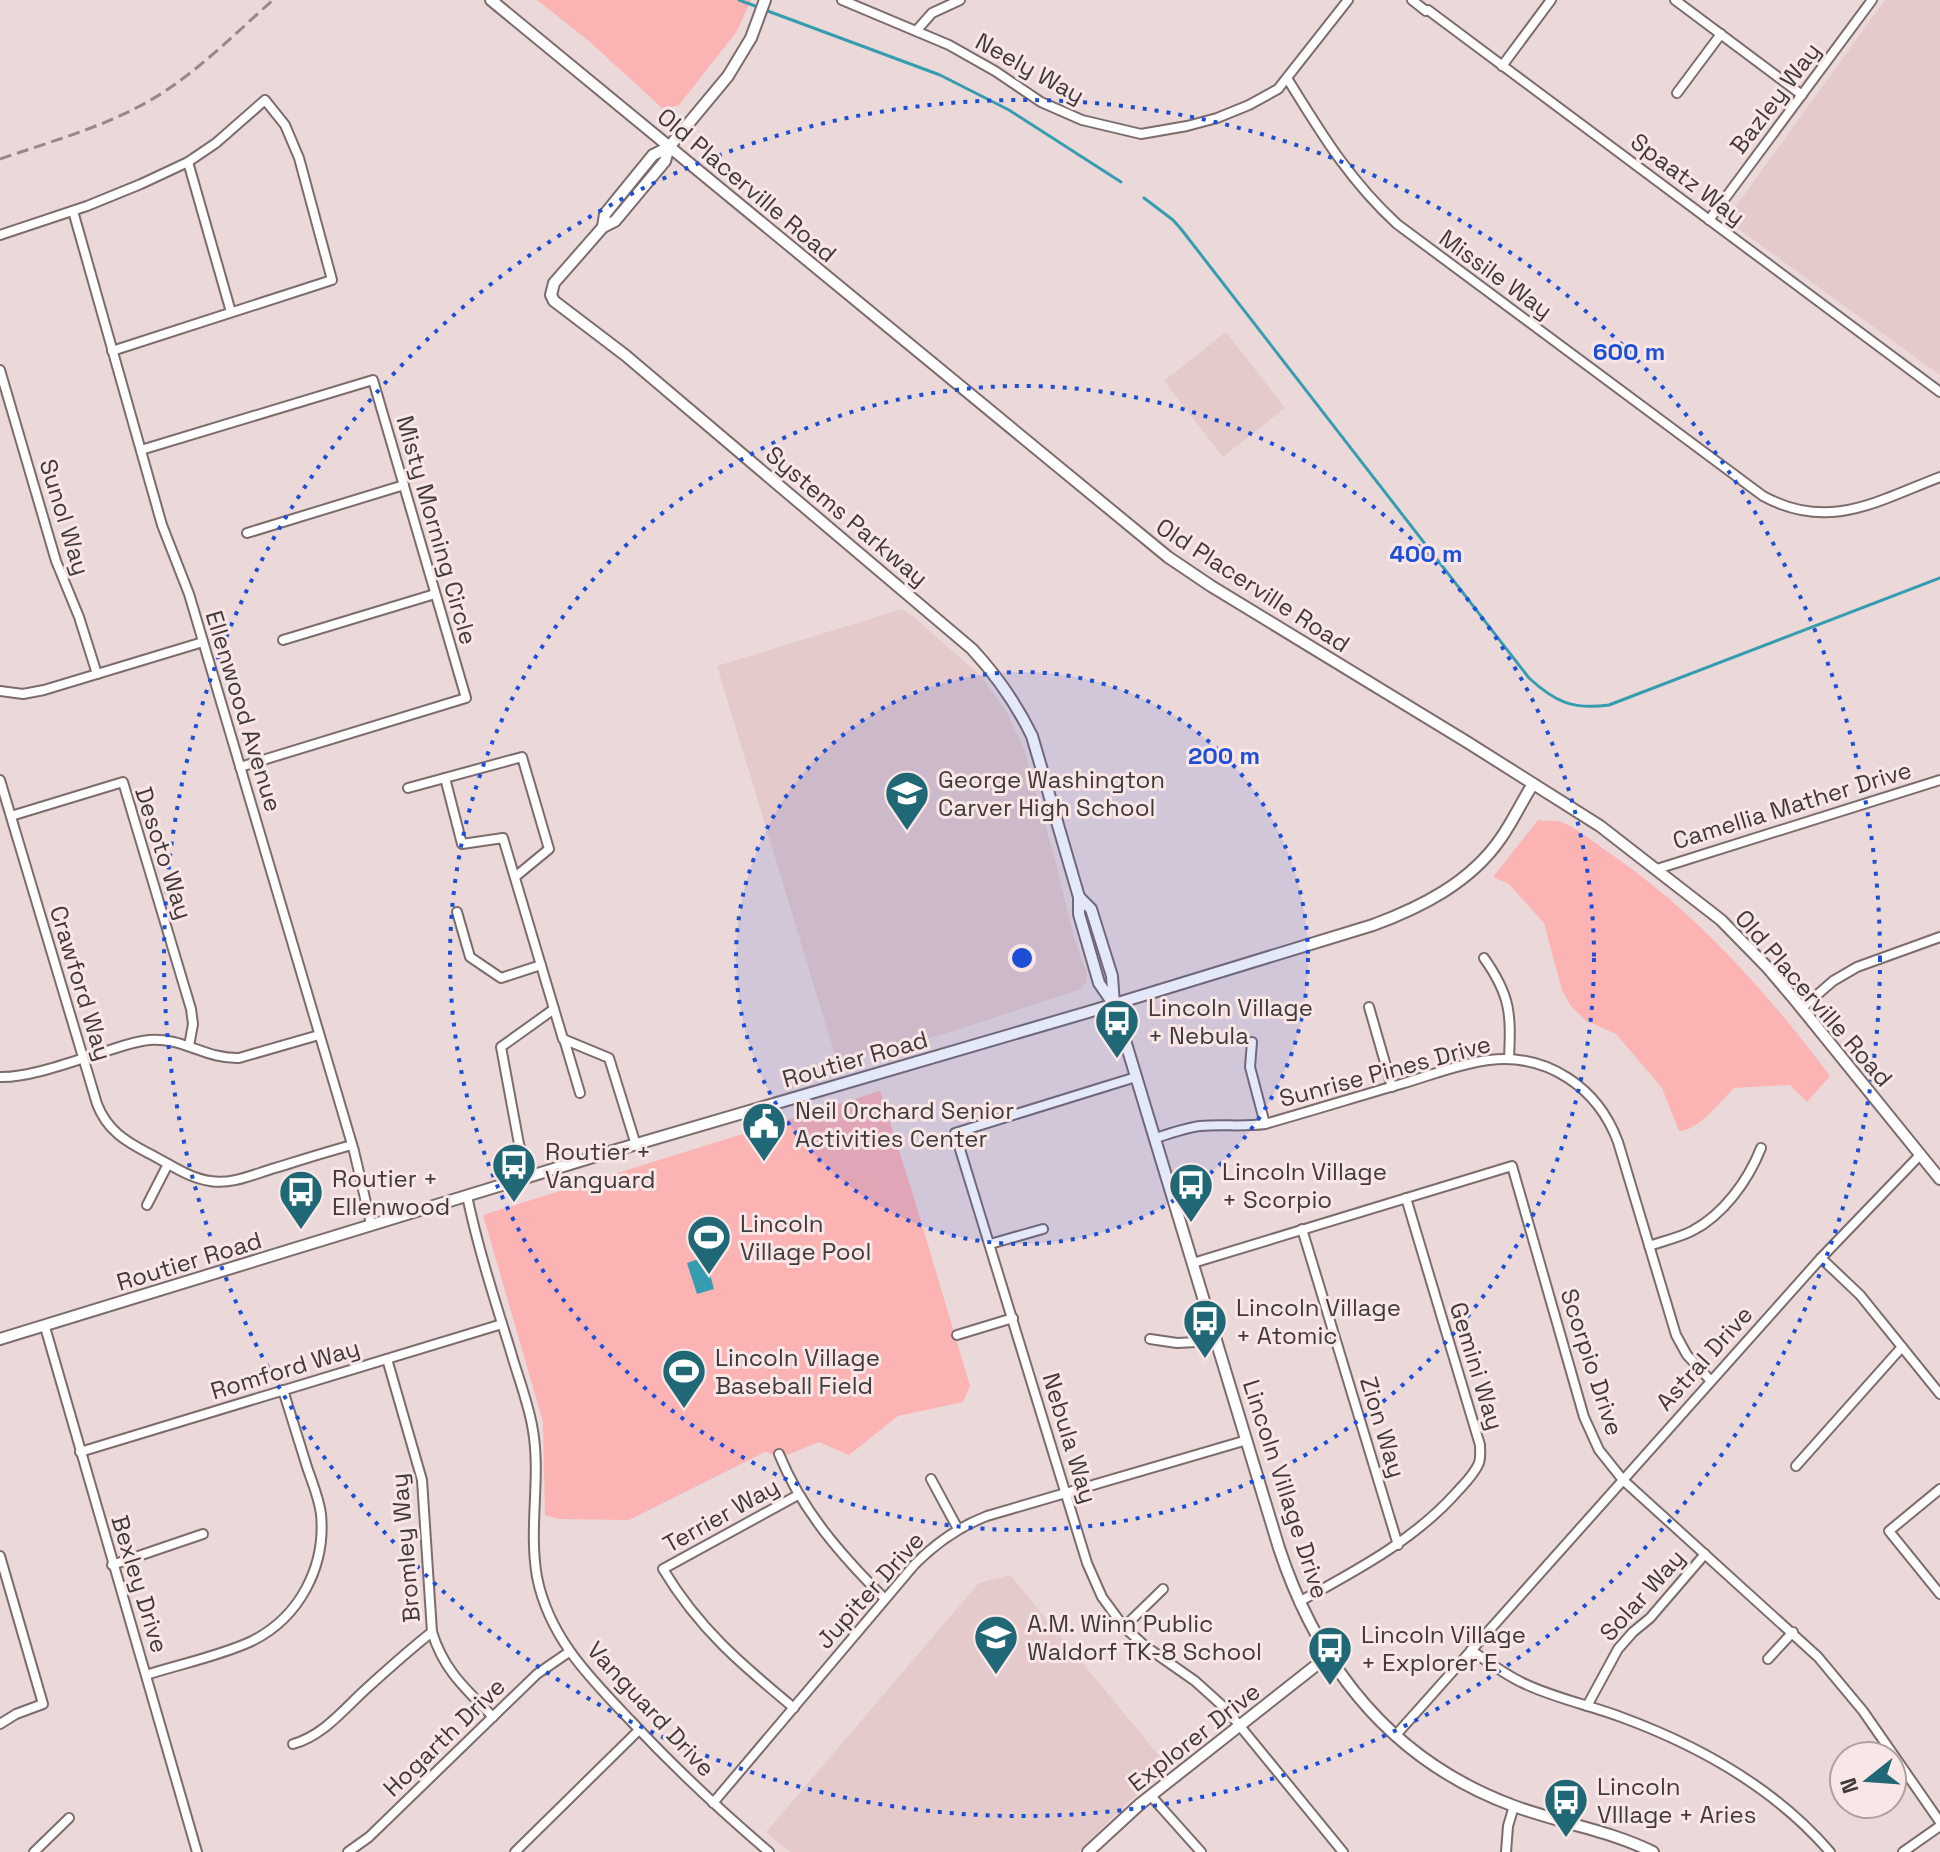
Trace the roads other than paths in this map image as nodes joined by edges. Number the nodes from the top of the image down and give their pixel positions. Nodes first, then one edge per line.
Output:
1 (491, 0) edge
2 (765, 0) edge
3 (842, 0) edge
4 (960, 0) edge
5 (1348, 0) edge
6 (1412, 0) edge
7 (1551, 0) edge
8 (1675, 0) edge
9 (1872, 0) edge
10 (916, 31) junction
11 (1721, 34) junction
12 (1502, 66) junction
13 (1287, 78) junction
14 (1677, 93) dead end
15 (1802, 95) junction
16 (669, 147) junction
17 (188, 162) junction
18 (73, 211) junction
19 (1709, 220) junction
20 (0, 235) edge
21 (231, 312) junction
22 (112, 351) junction
23 (0, 370) edge
24 (1940, 392) edge
25 (141, 450) junction
26 (1940, 477) edge
27 (404, 485) junction
28 (247, 533) dead end
29 (435, 594) junction
30 (283, 640) dead end
31 (203, 642) junction
32 (97, 674) junction
33 (0, 691) edge
34 (240, 767) junction
35 (445, 778) junction
36 (0, 780) edge
37 (1940, 780) edge
38 (1533, 784) junction
39 (408, 788) dead end
40 (11, 816) junction
41 (1657, 869) junction
42 (515, 877) junction
43 (457, 912) dead end
44 (1940, 937) edge
45 (1484, 958) dead end
46 (541, 965) junction
47 (1114, 1004) junction
48 (1369, 1007) dead end
49 (1802, 1008) junction
50 (554, 1009) junction
51 (319, 1035) junction
52 (564, 1039) junction
53 (1252, 1042) dead end
54 (189, 1046) junction
55 (82, 1058) junction
56 (1509, 1059) junction
57 (0, 1077) edge
58 (1136, 1077) junction
59 (1392, 1087) junction
60 (580, 1093) dead end
61 (1265, 1124) junction
62 (1156, 1138) junction
63 (352, 1145) junction
64 (636, 1145) junction
65 (1761, 1148) dead end
66 (1920, 1155) junction
67 (168, 1164) junction
68 (530, 1177) junction
69 (1940, 1179) edge
70 (467, 1196) junction
71 (1406, 1198) junction
72 (147, 1205) dead end
73 (371, 1224) junction
74 (1043, 1229) dead end
75 (1302, 1229) junction
76 (990, 1244) junction
77 (1649, 1246) junction
78 (1821, 1258) junction
79 (1193, 1263) junction
80 (1013, 1318) junction
81 (502, 1324) junction
82 (45, 1327) junction
83 (957, 1335) dead end
84 (0, 1339) edge
85 (1150, 1339) dead end
86 (1217, 1341) junction
87 (1902, 1347) junction
88 (387, 1359) junction
89 (1711, 1381) junction
90 (283, 1390) junction
91 (1940, 1394) edge
92 (1247, 1440) junction
93 (80, 1452) junction
94 (779, 1454) dead end
95 (1796, 1466) dead end
96 (931, 1479) dead end
97 (1623, 1480) junction
98 (1940, 1489) edge
99 (1065, 1493) junction
100 (798, 1495) junction
101 (958, 1529) junction
102 (203, 1534) dead end
103 (1398, 1545) junction
104 (1705, 1554) junction
105 (0, 1556) edge
106 (112, 1565) junction
107 (1163, 1589) dead end
108 (10, 1591) junction
109 (1940, 1594) edge
110 (0, 1595) edge
111 (885, 1599) junction
112 (1299, 1602) junction
113 (1124, 1627) junction
114 (432, 1632) junction
115 (1793, 1632) junction
116 (1471, 1650) junction
117 (569, 1652) junction
118 (1328, 1656) junction
119 (1768, 1659) dead end
120 (146, 1675) junction
121 (1587, 1706) junction
122 (794, 1708) junction
123 (493, 1717) junction
124 (0, 1724) edge
125 (1240, 1725) junction
126 (639, 1730) junction
127 (1395, 1736) junction
128 (293, 1744) dead end
129 (1151, 1796) junction
130 (713, 1803) junction
131 (1514, 1806) junction
132 (69, 1818) dead end
133 (1940, 1824) edge
134 (34, 1852) edge
135 (197, 1852) edge
136 (348, 1852) edge
137 (515, 1852) edge
138 (769, 1852) edge
139 (1088, 1852) edge
140 (1201, 1852) edge
141 (1343, 1852) edge
142 (1506, 1852) edge
143 (1653, 1852) edge
144 (1830, 1852) edge
145 (1903, 1852) edge

1 - 16 street, Old Placerville Road
2 - 16 street, Systems Parkway
3 - 10 street, Neely Way
4 - 10 street
5 - 13 street, Neely Way
6 - 12 street, Spaatz Way
7 - 12 street
8 - 11 street
9 - 15 street, Bazley Way
10 - 13 street, Neely Way
11 - 14 street
11 - 15 street
12 - 19 street, Spaatz Way
13 - 26 street, Missile Way
15 - 19 street, Bazley Way
16 - 38 street, Old Placerville Road
16 - 47 street, Systems Parkway
17 - 18 street
17 - 21 street
17 - 21 street
18 - 20 street
18 - 22 street, Ellenwood Avenue
19 - 24 street, Spaatz Way
21 - 22 street
22 - 25 street, Ellenwood Avenue
23 - 32 street, Sunol Way
25 - 27 street, Misty Morning Circle
25 - 31 street, Ellenwood Avenue
27 - 28 street
27 - 29 street, Misty Morning Circle
29 - 30 street
29 - 34 street, Misty Morning Circle
31 - 32 street
31 - 34 street, Ellenwood Avenue
32 - 33 street
34 - 51 street, Ellenwood Avenue
35 - 39 street
35 - 42 street
35 - 42 street
36 - 40 street, Crawford Way
37 - 41 street, Camellia Mather Drive
38 - 41 street, Old Placerville Road
38 - 47 street, Routier Road
40 - 54 street, Desoto Way
40 - 55 street, Crawford Way
41 - 49 street, Old Placerville Road
42 - 46 street
43 - 46 street
44 - 49 street
45 - 56 street
46 - 50 street
47 - 58 street, Lincoln Village Drive
47 - 64 street, Routier Road
48 - 59 street
49 - 66 street, Old Placerville Road
50 - 52 street
50 - 68 street
51 - 54 street
51 - 63 street, Ellenwood Avenue
52 - 60 street
52 - 64 street
53 - 61 street
54 - 55 street
55 - 57 street
55 - 67 street, Crawford Way
56 - 59 street, Sunrise Pines Drive
56 - 77 street, Sunrise Pines Drive
58 - 62 street, Lincoln Village Drive
58 - 76 street, Nebula Way
59 - 61 street, Sunrise Pines Drive
61 - 62 street, Sunrise Pines Drive
62 - 79 street, Lincoln Village Drive
63 - 67 street, Crawford Way
63 - 73 street, Ellenwood Avenue
64 - 68 street, Routier Road
65 - 77 street
66 - 69 street, Old Placerville Road
66 - 78 street, Astral Drive
67 - 72 street
68 - 70 street, Routier Road
70 - 73 street, Routier Road
70 - 81 street, Vanguard Drive
71 - 75 street, Scorpio Drive
71 - 97 street, Scorpio Drive
71 - 103 street, Gemini Way
73 - 82 street, Routier Road
74 - 76 street
75 - 79 street, Scorpio Drive
75 - 103 street, Zion Way
76 - 80 street, Nebula Way
77 - 89 street, Sunrise Pines Drive
78 - 87 street
78 - 89 street, Astral Drive
79 - 86 street, Lincoln Village Drive
80 - 83 street
80 - 99 street, Nebula Way
81 - 88 street, Romford Way
81 - 117 street, Vanguard Drive
82 - 84 street, Routier Road
82 - 93 street, Bexley Drive
85 - 86 street
86 - 92 street, Lincoln Village Drive
87 - 91 street
87 - 95 street
88 - 90 street, Romford Way
88 - 114 street, Bromley Way
89 - 97 street, Astral Drive
90 - 93 street, Romford Way
90 - 120 street
92 - 99 street, Jupiter Drive
92 - 112 street, Lincoln Village Drive
93 - 106 street, Bexley Drive
94 - 100 street
96 - 101 street
97 - 104 street, Scorpio Drive
97 - 116 street, Astral Drive
98 - 109 street
99 - 101 street, Jupiter Drive
99 - 113 street, Nebula Way
100 - 111 street
100 - 122 street, Terrier Way
101 - 111 street, Jupiter Drive
102 - 106 street
103 - 112 street, Gemini Way
104 - 115 street, Scorpio Drive
104 - 121 street, Solar Way
105 - 108 street
106 - 120 street, Bexley Drive
107 - 113 street
108 - 110 street
108 - 124 street
111 - 122 street, Jupiter Drive
112 - 118 street, Lincoln Village Drive
113 - 125 street, Nebula Way
114 - 123 street, Bromley Way
114 - 128 street
115 - 119 street
115 - 133 street, Scorpio Drive
116 - 121 street
116 - 127 street, Astral Drive
117 - 123 street, Hogarth Drive
117 - 126 street, Vanguard Drive
118 - 125 street, Explorer Drive
118 - 127 street, Lincoln Village Drive
120 - 135 street, Bexley Drive
121 - 144 street
122 - 130 street, Jupiter Drive
123 - 136 street, Hogarth Drive
125 - 129 street, Explorer Drive
125 - 141 street, Nebula Way
126 - 130 street, Vanguard Drive
126 - 137 street
127 - 131 street, Lincoln Village Drive
129 - 139 street, Explorer Drive
129 - 140 street
130 - 138 street, Vanguard Drive
131 - 142 street
131 - 143 street, Lincoln Village Drive
132 - 134 street
133 - 145 street

